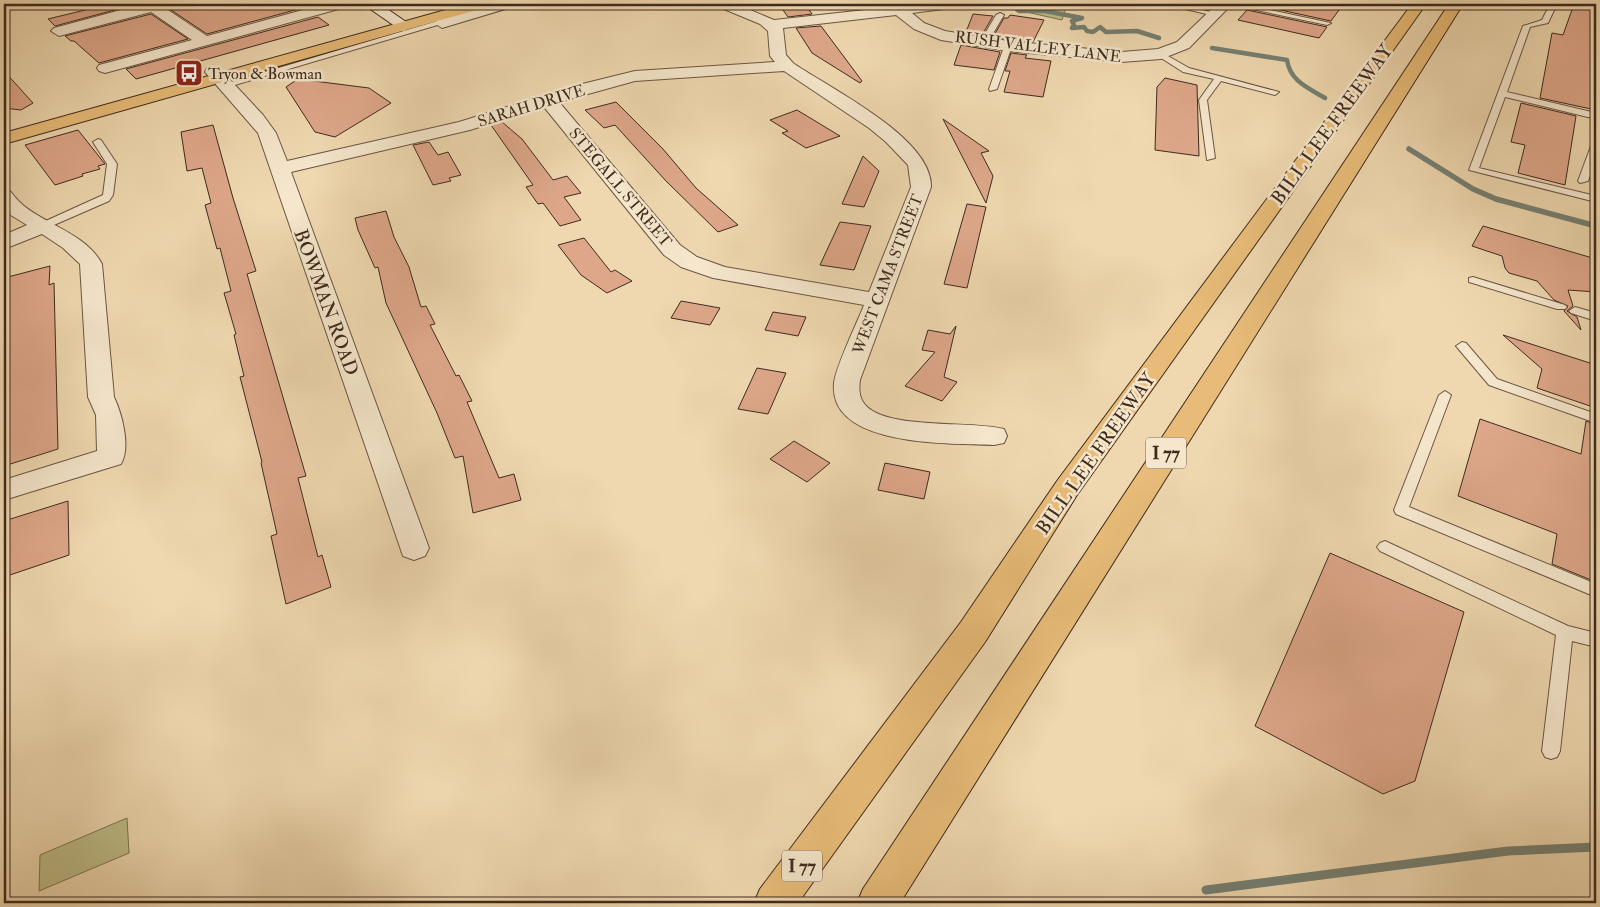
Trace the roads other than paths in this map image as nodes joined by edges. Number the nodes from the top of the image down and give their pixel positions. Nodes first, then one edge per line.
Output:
1 (285, 4) edge
2 (341, 4) edge
3 (370, 4) edge
4 (457, 4) edge
5 (482, 4) edge
6 (507, 4) edge
7 (724, 4) edge
8 (1168, 4) edge
9 (1232, 4) edge
10 (1419, 4) edge
11 (1456, 4) edge
12 (1553, 4) edge
13 (156, 5) edge
14 (938, 6) dead end
15 (1220, 9) edge
16 (900, 10) junction
17 (303, 14) junction
18 (1000, 15) dead end
19 (400, 23) junction
20 (439, 23) joint
21 (1327, 24) dead end
22 (772, 25) junction
23 (59, 31) dead end
24 (204, 41) junction
25 (984, 42) junction
26 (1008, 46) junction
27 (1161, 54) junction
28 (787, 66) junction
29 (105, 68) dead end
30 (219, 78) junction
31 (1218, 79) junction
32 (993, 89) dead end
33 (1275, 92) dead end
34 (1503, 94) junction
35 (548, 100) junction
36 (1596, 116) edge
37 (4, 130) edge
38 (4, 138) edge
39 (98, 142) dead end
40 (1595, 151) edge
41 (1210, 158) dead end
42 (279, 169) junction
43 (1583, 181) dead end
44 (4, 196) edge
45 (1596, 199) edge
46 (43, 226) junction
47 (4, 244) edge
48 (1473, 280) dead end
49 (876, 300) junction
50 (1561, 307) dead end
51 (1575, 310) dead end
52 (1596, 317) edge
53 (1462, 346) dead end
54 (1445, 395) dead end
55 (1596, 419) edge
56 (994, 436) dead end
57 (4, 490) edge
58 (1385, 547) dead end
59 (414, 548) dead end
60 (1596, 591) edge
61 (1565, 632) junction
62 (1596, 640) edge
63 (1551, 751) dead end
64 (932, 819) junction
65 (829, 829) junction
66 (755, 903) edge
67 (774, 903) edge
68 (877, 903) edge
69 (889, 903) edge

1 - 17 street
2 - 17 street
3 - 19 street
4 - 19 main road
5 - 19 main road
6 - 20 street
7 - 22 street
8 - 15 lane
9 - 21 lane
10 - 65 main road, BILL LEE FREEWAY / I 77
11 - 64 main road, BILL LEE FREEWAY / I 77
12 - 34 lane
13 - 23 street
13 - 24 street
14 - 16 street
15 - 27 street, RUSH VALLEY LANE
16 - 22 street
16 - 25 street, RUSH VALLEY LANE
17 - 24 street
18 - 25 lane
19 - 30 main road
20 - 30 lane
22 - 28 street
24 - 29 street
25 - 26 street, RUSH VALLEY LANE
26 - 27 street, RUSH VALLEY LANE
26 - 32 lane
27 - 31 lane
28 - 35 street, SARAH DRIVE
28 - 49 street, WEST CAMA STREET
30 - 37 main road
30 - 38 main road
30 - 42 street, BOWMAN ROAD
31 - 33 lane
31 - 41 lane
34 - 36 lane
34 - 45 lane
35 - 42 street, SARAH DRIVE
35 - 49 street, STEGALL STREET
39 - 46 lane
40 - 43 lane
42 - 59 street, BOWMAN ROAD
44 - 46 street
46 - 47 street
46 - 57 street
48 - 50 lane
49 - 56 street, WEST CAMA STREET
51 - 52 lane
53 - 55 lane
54 - 60 lane
58 - 61 lane
61 - 62 lane
61 - 63 lane
64 - 68 main road, BILL LEE FREEWAY / I 77
64 - 69 main road
65 - 66 main road
65 - 67 main road, BILL LEE FREEWAY / I 77

